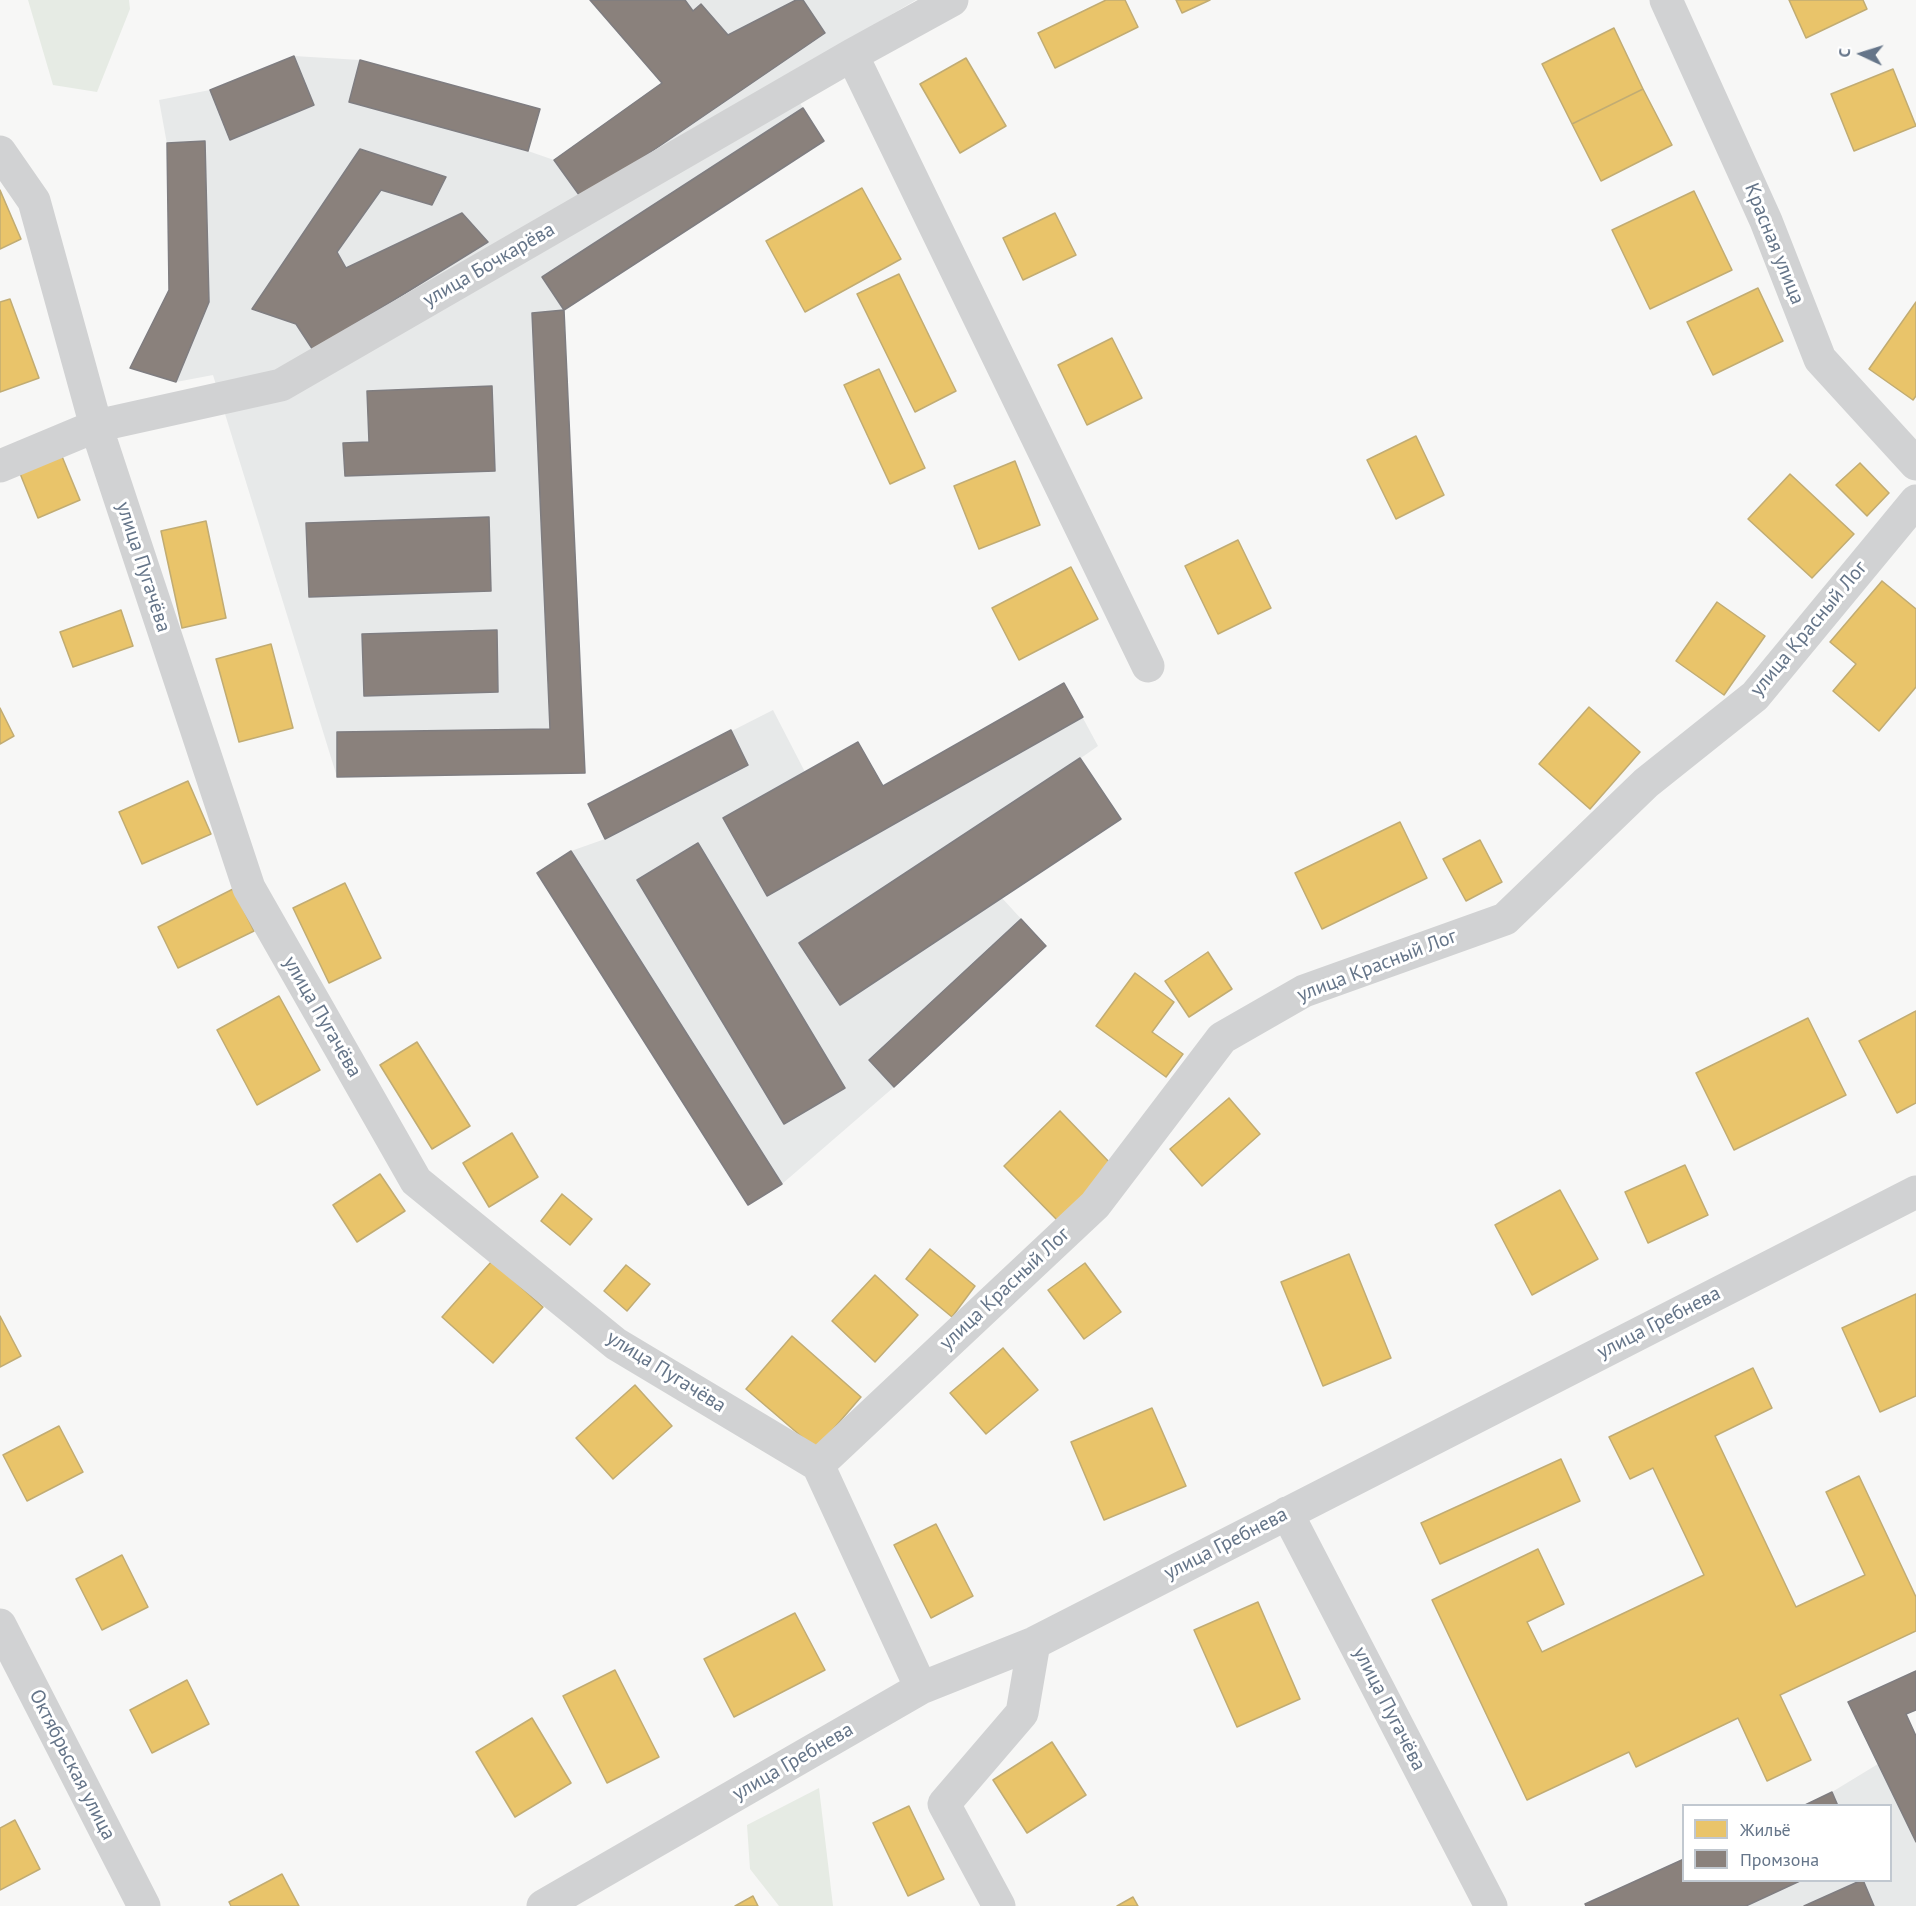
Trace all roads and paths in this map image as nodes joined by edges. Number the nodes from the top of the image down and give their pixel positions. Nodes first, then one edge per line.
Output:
1 (952, 0) edge
2 (1666, 0) edge
3 (852, 55) junction
4 (0, 152) edge
5 (96, 426) junction
6 (1916, 464) edge
7 (0, 466) edge
8 (1916, 501) edge
9 (1148, 666) dead end
10 (1916, 1192) edge
11 (818, 1466) junction
12 (1287, 1513) junction
13 (0, 1625) edge
14 (1034, 1643) junction
15 (921, 1688) junction
16 (144, 1906) edge
17 (543, 1906) edge
18 (999, 1906) edge
19 (1491, 1906) edge

1 - 3 street, улица Бочкарёва
2 - 6 street, Красная улица
3 - 5 street, улица Бочкарёва
3 - 9 street
4 - 5 street, улица Пугачёва
5 - 7 street, улица Бочкарёва
5 - 11 street, улица Пугачёва
8 - 11 street, улица Красный Лог
10 - 12 street, улица Гребнева
11 - 15 street
12 - 14 street, улица Гребнева
12 - 19 street, улица Пугачёва
13 - 16 street, Октябрьская улица
14 - 15 street, улица Гребнева
14 - 18 street
15 - 17 street, улица Гребнева

